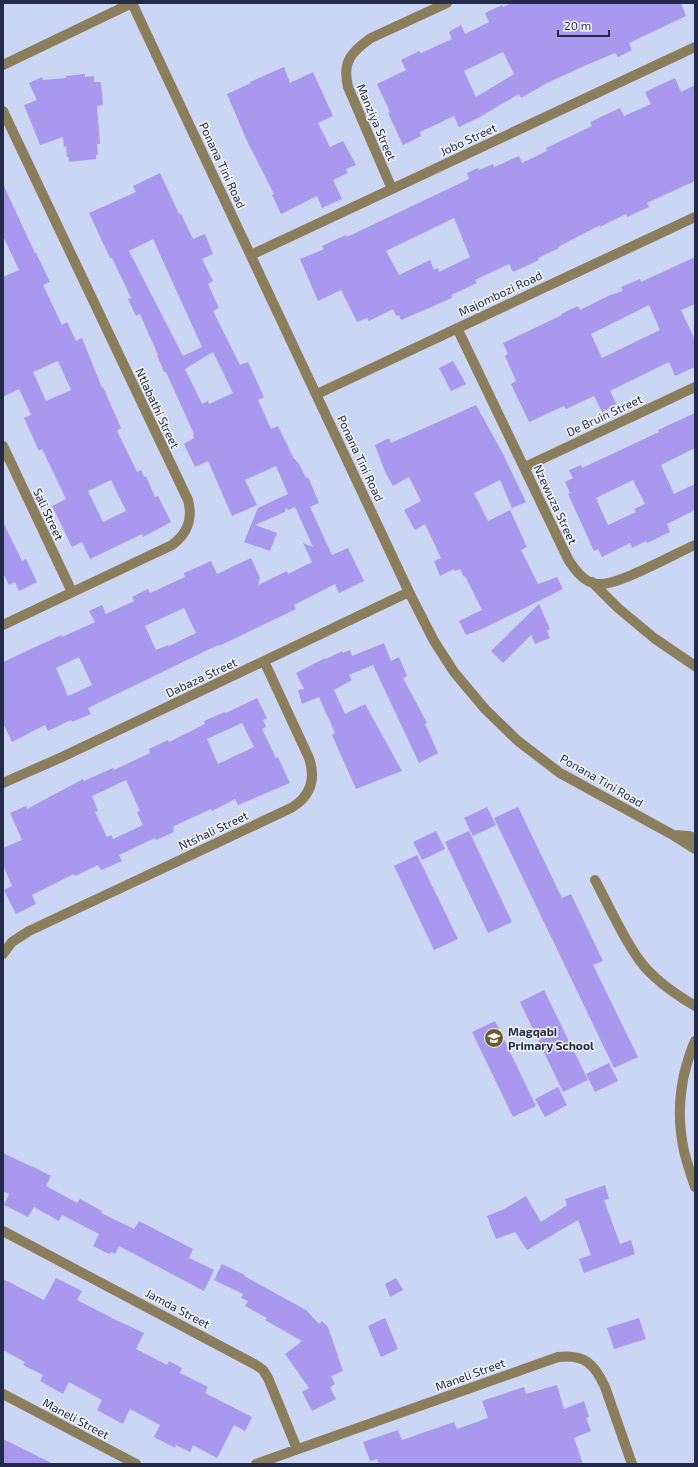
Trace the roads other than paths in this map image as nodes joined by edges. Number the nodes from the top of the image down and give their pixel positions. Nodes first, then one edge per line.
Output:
1 (132, 3) edge
2 (446, 3) edge
3 (695, 47) edge
4 (3, 65) edge
5 (3, 112) edge
6 (392, 189) junction
7 (695, 217) edge
8 (252, 255) junction
9 (457, 328) junction
10 (695, 387) edge
11 (317, 394) junction
12 (3, 446) edge
13 (525, 467) junction
14 (695, 544) edge
15 (592, 582) junction
16 (72, 592) junction
17 (409, 592) junction
18 (3, 625) edge
19 (264, 662) junction
20 (695, 666) edge
21 (3, 783) edge
22 (673, 835) junction
23 (695, 838) edge
24 (695, 849) edge
25 (595, 880) dead end
26 (3, 954) edge
27 (695, 1006) edge
28 (695, 1041) edge
29 (695, 1187) edge
30 (3, 1230) edge
31 (3, 1394) edge
32 (298, 1449) junction
33 (136, 1464) edge
34 (256, 1464) edge
35 (632, 1464) edge

1 - 4 street
1 - 8 street, Ponana Tini Road
2 - 6 street, Manziya Street
3 - 6 street, Jobo Street
5 - 16 street, Ntlabathi Street
6 - 8 street, Jobo Street
7 - 9 street, Majombozi Road
8 - 11 street, Ponana Tini Road
9 - 11 street, Majombozi Road
9 - 13 street, Nzewuza Street
10 - 13 street, De Bruin Street
11 - 17 street, Ponana Tini Road
12 - 16 street, Sali Street
13 - 15 street, Nzewuza Street
14 - 15 street
15 - 20 street, Nzewuza Street
16 - 18 street, Ntlabathi Street
17 - 19 street, Dabaza Street
17 - 22 street, Ponana Tini Road
19 - 21 street, Dabaza Street
19 - 26 street, Ntshali Street
22 - 23 street, Ponana Tini Road
22 - 24 street, Ponana Tini Road
25 - 27 street
28 - 29 street
30 - 32 street, Jamda Street
31 - 33 street, Maneli Street
32 - 34 street, Maneli Street
32 - 35 street, Maneli Street

